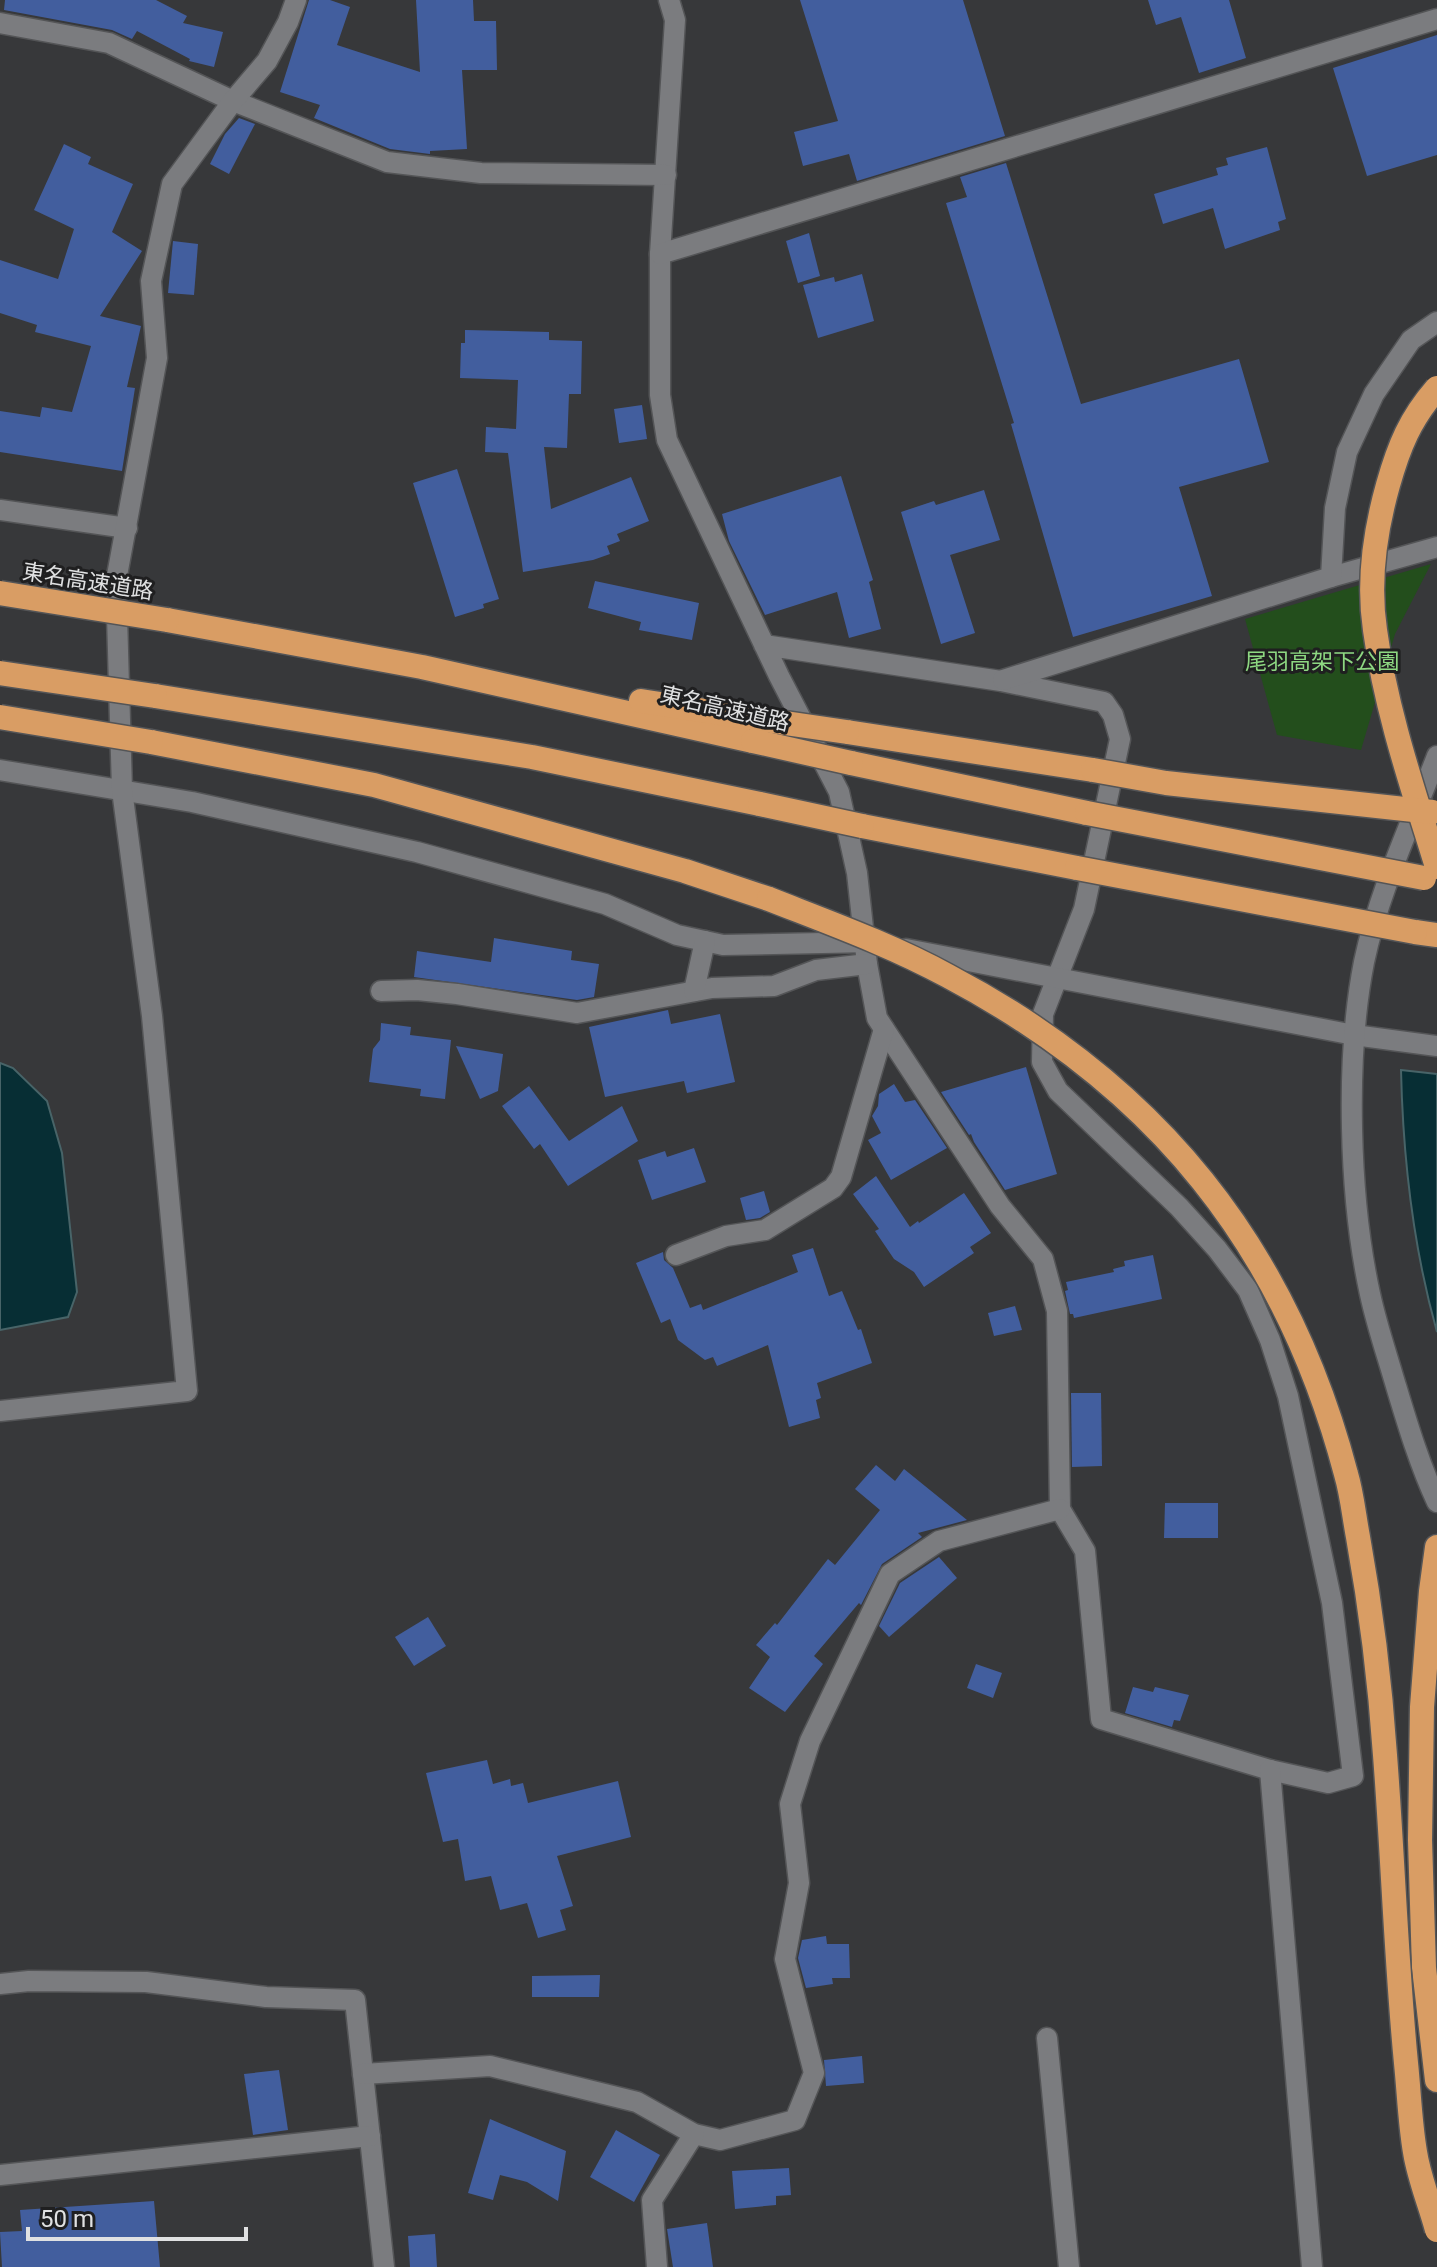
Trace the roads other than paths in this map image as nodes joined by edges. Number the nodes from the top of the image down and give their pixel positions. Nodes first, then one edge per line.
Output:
1 (296, 0) edge
2 (669, 0) edge
3 (1437, 19) edge
4 (0, 23) edge
5 (233, 101) junction
6 (666, 175) junction
7 (660, 254) junction
8 (1437, 322) edge
9 (1437, 388) edge
10 (0, 510) edge
11 (127, 528) junction
12 (1437, 547) edge
13 (1331, 577) junction
14 (0, 593) edge
15 (764, 645) junction
16 (0, 673) edge
17 (1001, 681) junction
18 (0, 717) edge
19 (752, 730) junction
20 (1437, 756) edge
21 (0, 770) edge
22 (122, 790) junction
23 (1437, 813) edge
24 (1433, 875) edge
25 (1426, 933) edge
26 (705, 941) junction
27 (864, 941) junction
28 (867, 964) junction
29 (1059, 978) junction
30 (381, 991) dead end
31 (694, 991) junction
32 (884, 1029) junction
33 (1354, 1035) junction
34 (1437, 1046) edge
35 (676, 1255) dead end
36 (0, 1411) edge
37 (1437, 1502) edge
38 (1060, 1509) junction
39 (1437, 1547) edge
40 (1270, 1770) junction
41 (0, 1984) edge
42 (1047, 2038) dead end
43 (363, 2074) junction
44 (1437, 2080) edge
45 (694, 2134) junction
46 (370, 2136) junction
47 (0, 2175) edge
48 (1437, 2230) edge
49 (384, 2267) edge
50 (657, 2267) edge
51 (1069, 2267) edge
52 (1312, 2267) edge

1 - 5 street
2 - 6 street
3 - 7 street
4 - 5 street
5 - 6 street
5 - 11 street
6 - 7 street
7 - 15 street
8 - 13 street
9 - 24 highway, bridge
10 - 11 street
11 - 22 street
12 - 13 street
13 - 17 street
14 - 19 highway, 東名高速道路, bridge
15 - 17 street
15 - 27 street
16 - 25 highway, bridge
17 - 29 street
18 - 48 highway, bridge
19 - 23 highway, bridge
19 - 24 highway, 東名高速道路, bridge
20 - 33 street
21 - 22 street
22 - 26 street
22 - 36 street
26 - 27 street
26 - 31 street
27 - 28 street
27 - 29 street
28 - 31 street
28 - 32 street
29 - 33 street
29 - 40 street
30 - 31 street
32 - 35 street
32 - 38 street
33 - 34 street
33 - 37 street
38 - 40 street
38 - 45 street
39 - 44 highway
40 - 52 street
41 - 43 street
42 - 51 street
43 - 45 street
43 - 46 street
45 - 50 street
46 - 47 street
46 - 49 street

